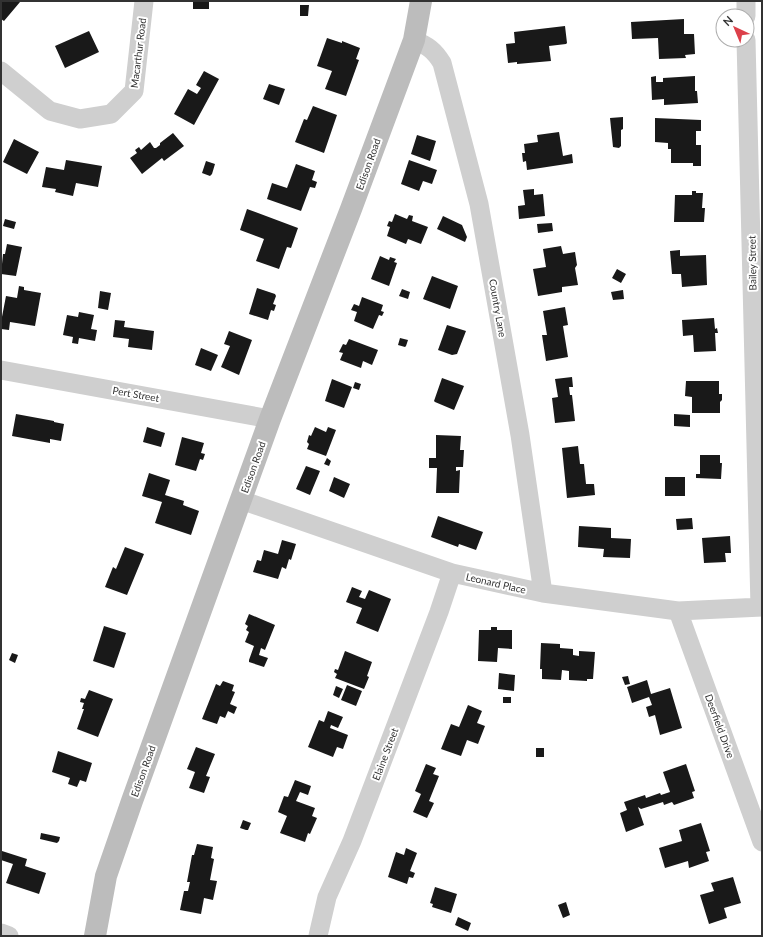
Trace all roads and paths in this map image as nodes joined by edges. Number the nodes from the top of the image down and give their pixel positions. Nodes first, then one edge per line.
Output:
1 (144, 1) edge
2 (421, 1) edge
3 (414, 40) junction
4 (746, 48) edge
5 (1, 71) edge
6 (1, 370) edge
7 (270, 419) junction
8 (240, 500) junction
9 (452, 573) junction
10 (543, 593) junction
11 (761, 607) edge
12 (678, 611) junction
13 (762, 842) edge
14 (1, 933) edge
15 (9, 936) edge
16 (95, 936) edge
17 (318, 936) edge

1 - 5 street, Macarthur Road
2 - 3 street, Edison Road
3 - 7 street, Edison Road
3 - 10 street, Country Lane
4 - 11 street, Bailey Street
6 - 7 street, Pert Street
7 - 8 street, Edison Road
8 - 9 street, Leonard Place
8 - 16 street, Edison Road
9 - 10 street, Leonard Place
9 - 17 street, Elaine Street
10 - 12 street, Leonard Place
11 - 12 street, Leonard Place
12 - 13 street, Deerfield Drive
14 - 15 street

